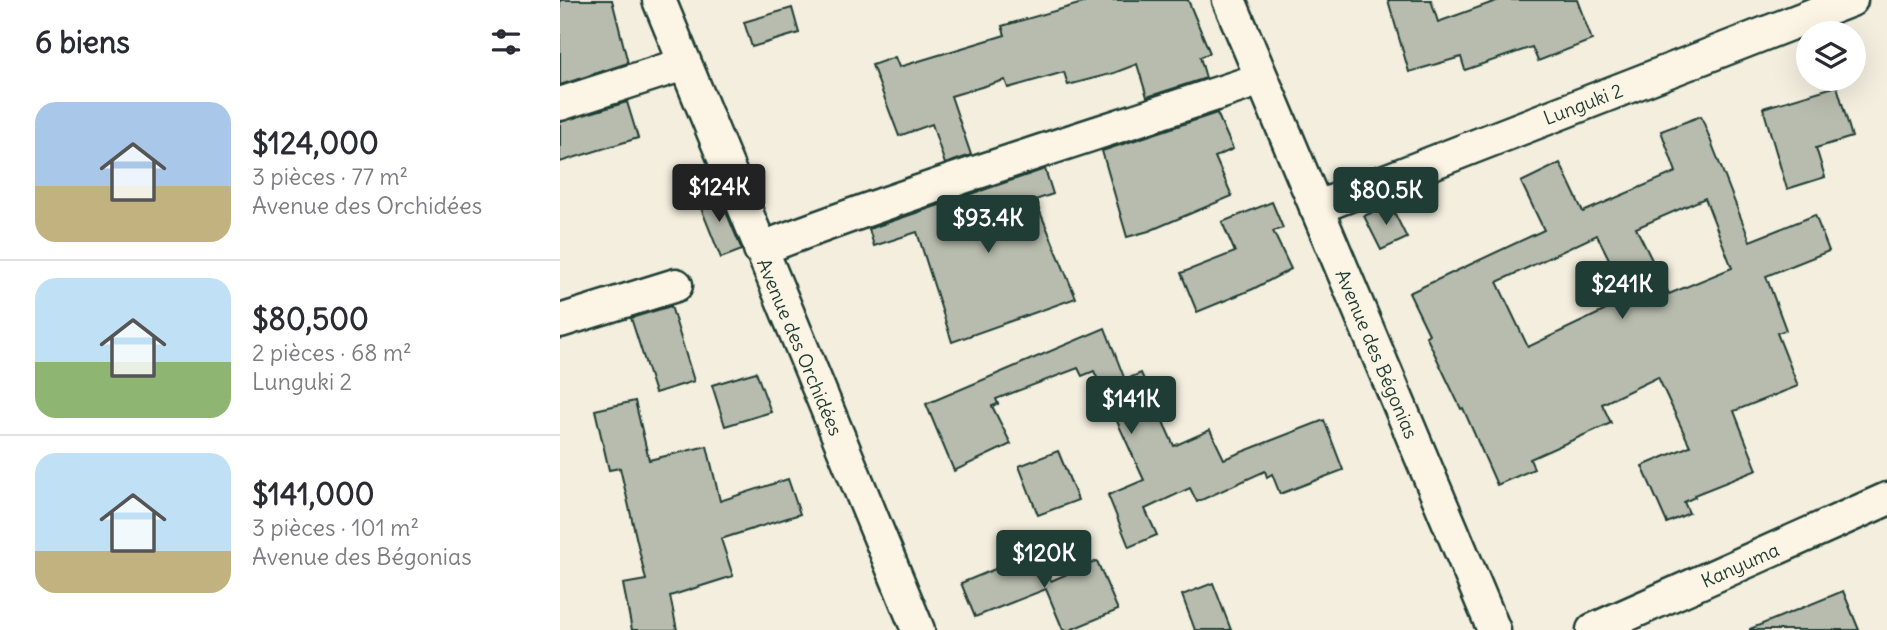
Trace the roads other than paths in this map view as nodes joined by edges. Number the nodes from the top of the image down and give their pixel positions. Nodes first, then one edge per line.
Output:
1 (659, 0) edge
2 (1229, 0) edge
3 (1851, 0) edge
4 (684, 64) junction
5 (1261, 79) junction
6 (560, 104) edge
7 (1316, 208) junction
8 (760, 249) junction
9 (676, 285) dead end
10 (560, 321) edge
11 (1887, 499) edge
12 (918, 630) edge
13 (1494, 630) edge
14 (1593, 630) edge

1 - 4 street, Avenue des Orchidées
2 - 5 street, Avenue des Bégonias
3 - 7 street, Lunguki 2
4 - 6 street
4 - 8 street, Avenue des Orchidées
5 - 7 street, Avenue des Bégonias
5 - 8 street
7 - 13 street, Avenue des Bégonias
8 - 12 street, Avenue des Orchidées
9 - 10 street
11 - 14 street, Kanyuma

